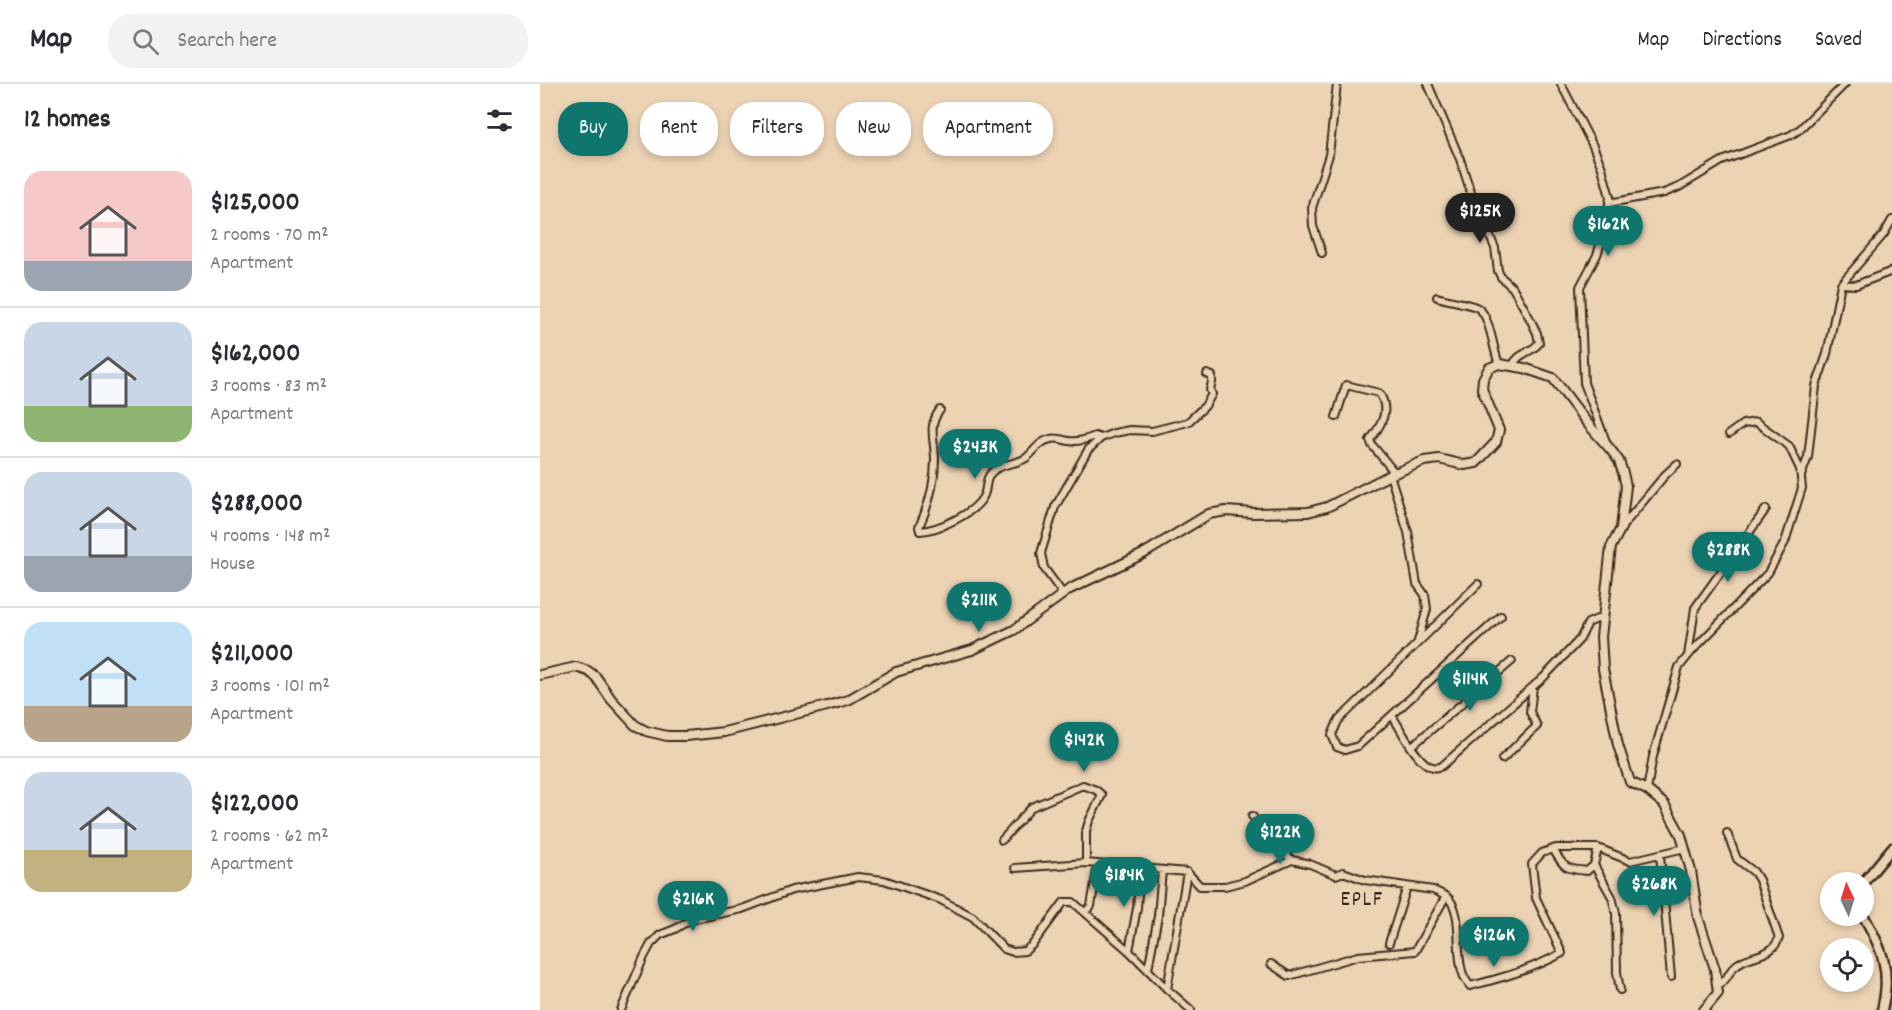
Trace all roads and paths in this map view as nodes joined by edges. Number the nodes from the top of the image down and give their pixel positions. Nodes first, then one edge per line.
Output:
1 (1337, 84) edge
2 (1428, 84) edge
3 (1562, 84) edge
4 (1845, 84) edge
5 (1609, 203) junction
6 (1892, 220) edge
7 (1322, 253) dead end
8 (1892, 271) edge
9 (1841, 284) junction
10 (1437, 297) dead end
11 (1499, 364) junction
12 (1516, 367) junction
13 (1207, 374) dead end
14 (940, 410) dead end
15 (1336, 417) dead end
16 (1729, 434) dead end
17 (1101, 438) junction
18 (1607, 445) junction
19 (1677, 464) dead end
20 (1392, 474) junction
21 (1801, 477) junction
22 (1766, 509) dead end
23 (1622, 528) junction
24 (1478, 584) dead end
25 (1063, 594) junction
26 (1501, 616) dead end
27 (1604, 616) junction
28 (1418, 641) junction
29 (1688, 656) junction
30 (1512, 661) dead end
31 (540, 675) edge
32 (1533, 686) junction
33 (1392, 715) junction
34 (1412, 746) junction
35 (1502, 759) dead end
36 (1647, 790) junction
37 (1252, 816) dead end
38 (1727, 833) dead end
39 (1002, 840) dead end
40 (1598, 848) junction
41 (1685, 848) junction
42 (1892, 848) edge
43 (1553, 849) junction
44 (1660, 855) junction
45 (1292, 860) junction
46 (1086, 862) junction
47 (1098, 864) junction
48 (1594, 865) junction
49 (1015, 868) dead end
50 (1140, 868) junction
51 (1162, 870) junction
52 (1186, 872) junction
53 (1872, 872) edge
54 (1407, 887) junction
55 (1446, 896) junction
56 (1085, 912) junction
57 (1869, 926) edge
58 (1389, 943) dead end
59 (1129, 951) junction
60 (1271, 964) dead end
61 (1148, 969) junction
62 (1671, 977) dead end
63 (1717, 986) junction
64 (1167, 989) junction
65 (1620, 990) dead end
66 (621, 1010) edge
67 (1191, 1010) edge
68 (1704, 1010) edge
69 (1882, 1010) edge

1 - 7 street
2 - 12 street
3 - 5 street
4 - 5 street
5 - 18 street
6 - 9 street
8 - 9 street
9 - 21 street
10 - 11 street
11 - 12 street
11 - 20 street
12 - 18 street
13 - 17 street
14 - 17 street
15 - 20 street
16 - 21 street
17 - 25 street
18 - 23 street
19 - 23 street
20 - 25 street
20 - 28 street
21 - 29 street
22 - 29 street
23 - 27 street
24 - 28 street
25 - 31 street
26 - 33 street
27 - 32 street
27 - 36 street
28 - 33 street
29 - 36 street
30 - 34 street
32 - 34 street
32 - 35 street
33 - 34 street
36 - 41 street
37 - 45 street
38 - 63 street
39 - 46 street
40 - 43 street
40 - 44 street
40 - 48 street
41 - 44 street
41 - 63 street
42 - 53 main road
43 - 48 street
43 - 55 street
44 - 62 street
45 - 52 street
45 - 54 street
46 - 47 street
46 - 49 street
47 - 50 street
47 - 56 street
48 - 65 street
50 - 51 street
50 - 59 street
51 - 52 street
51 - 61 street
52 - 64 street
54 - 55 street
54 - 58 street
55 - 60 street
56 - 59 street
56 - 66 street
57 - 69 main road
59 - 61 street
61 - 64 street
63 - 68 street
64 - 67 street

